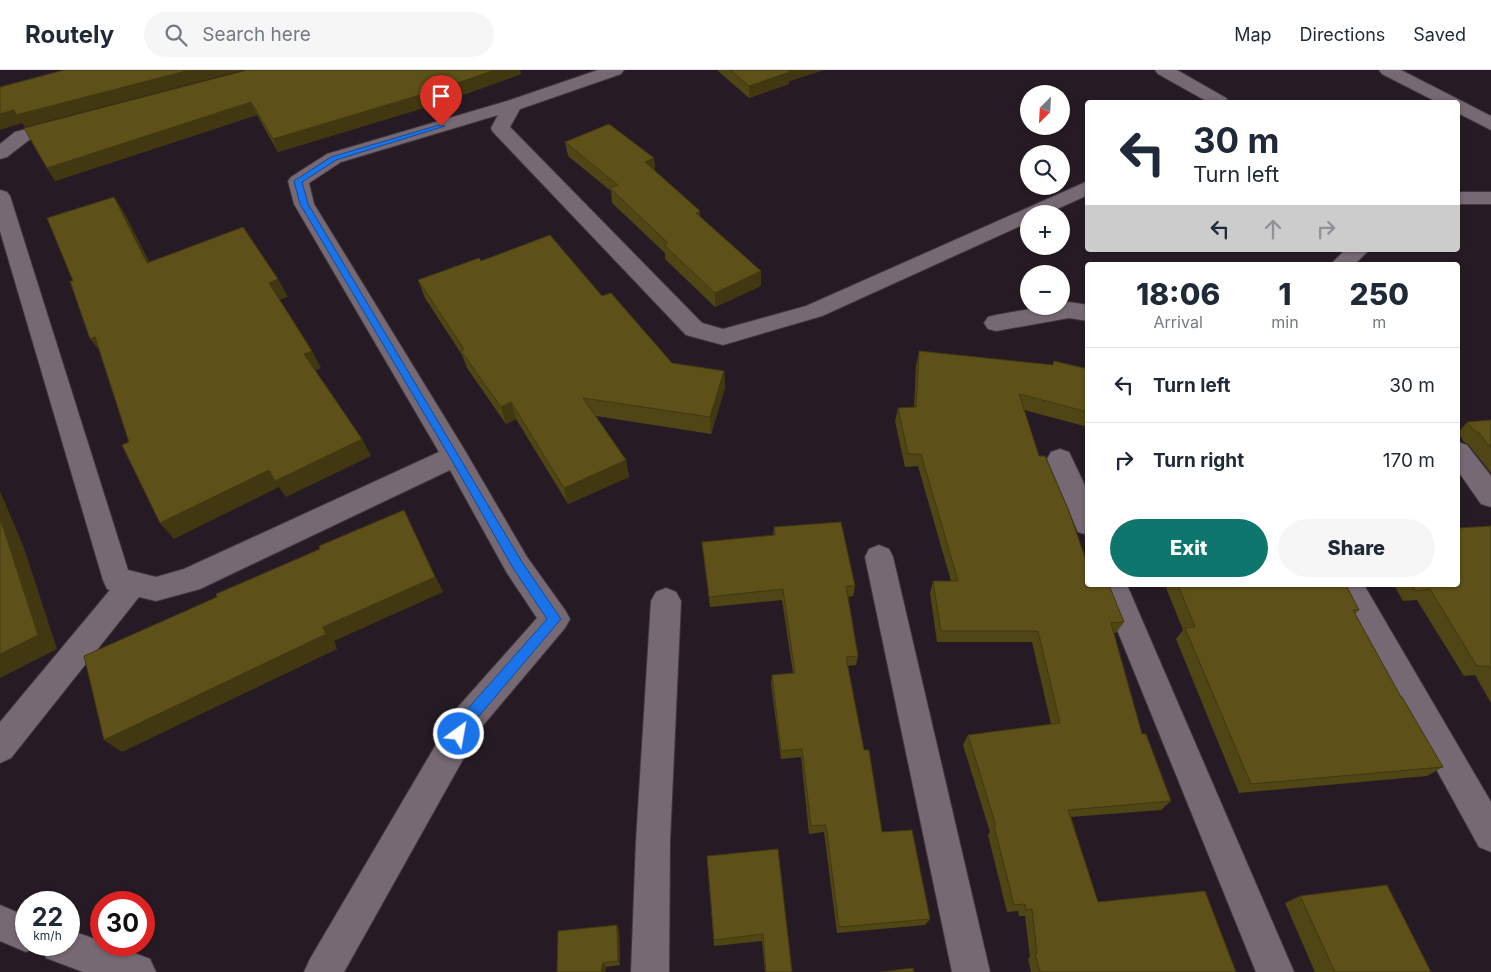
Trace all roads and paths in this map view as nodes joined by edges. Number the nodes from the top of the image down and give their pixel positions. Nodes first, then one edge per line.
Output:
1 (615, 70) edge
2 (1164, 70) edge
3 (1388, 70) edge
4 (574, 76) edge
5 (1216, 100) edge
6 (1446, 100) edge
7 (513, 105) junction
8 (1460, 107) edge
9 (80, 121) edge
10 (1491, 124) edge
11 (0, 153) edge
12 (1085, 188) edge
13 (0, 196) edge
14 (1460, 198) edge
15 (1491, 198) edge
16 (1356, 252) edge
17 (1344, 262) edge
18 (1085, 313) edge
19 (996, 323) dead end
20 (1460, 455) edge
21 (455, 456) junction
22 (1060, 459) dead end
23 (1491, 496) edge
24 (1085, 517) edge
25 (879, 557) dead end
26 (133, 583) junction
27 (1114, 587) edge
28 (1350, 587) edge
29 (666, 601) dead end
30 (0, 747) edge
31 (1491, 835) edge
32 (0, 923) edge
33 (15, 929) edge
34 (80, 952) edge
35 (137, 972) edge
36 (323, 972) edge
37 (650, 972) edge
38 (971, 972) edge
39 (1275, 972) edge

1 - 4 street
2 - 5 street
3 - 6 street
4 - 7 street
7 - 12 street
7 - 21 street
8 - 10 street
9 - 11 street
13 - 26 street
14 - 15 street
16 - 17 street
18 - 19 street
20 - 23 street
21 - 26 street
21 - 36 street
22 - 24 street
25 - 38 street
26 - 30 street
27 - 39 street
28 - 31 street
29 - 37 street
32 - 33 street
34 - 35 street

